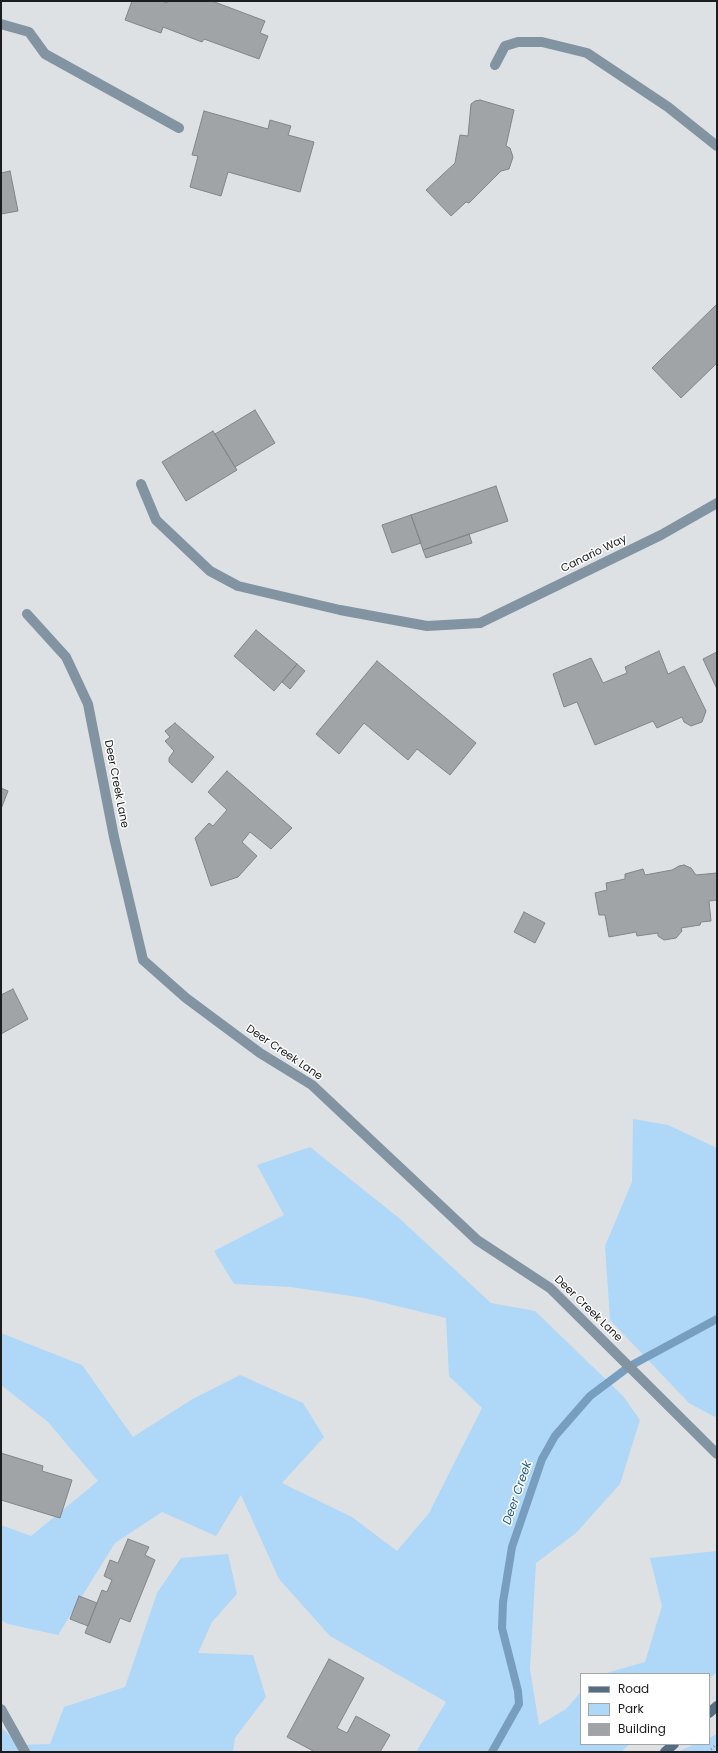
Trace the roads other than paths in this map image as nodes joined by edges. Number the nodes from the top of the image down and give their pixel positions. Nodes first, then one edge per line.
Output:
1 (1, 24) edge
2 (495, 65) dead end
3 (179, 128) dead end
4 (717, 146) edge
5 (141, 484) dead end
6 (716, 505) edge
7 (27, 614) dead end
8 (717, 1454) edge
9 (1, 1709) edge
10 (673, 1745) edge
11 (25, 1752) edge
12 (665, 1752) edge

1 - 3 street
2 - 4 street
5 - 6 street, Canario Way
7 - 8 street, Deer Creek Lane
9 - 11 street
10 - 12 street

